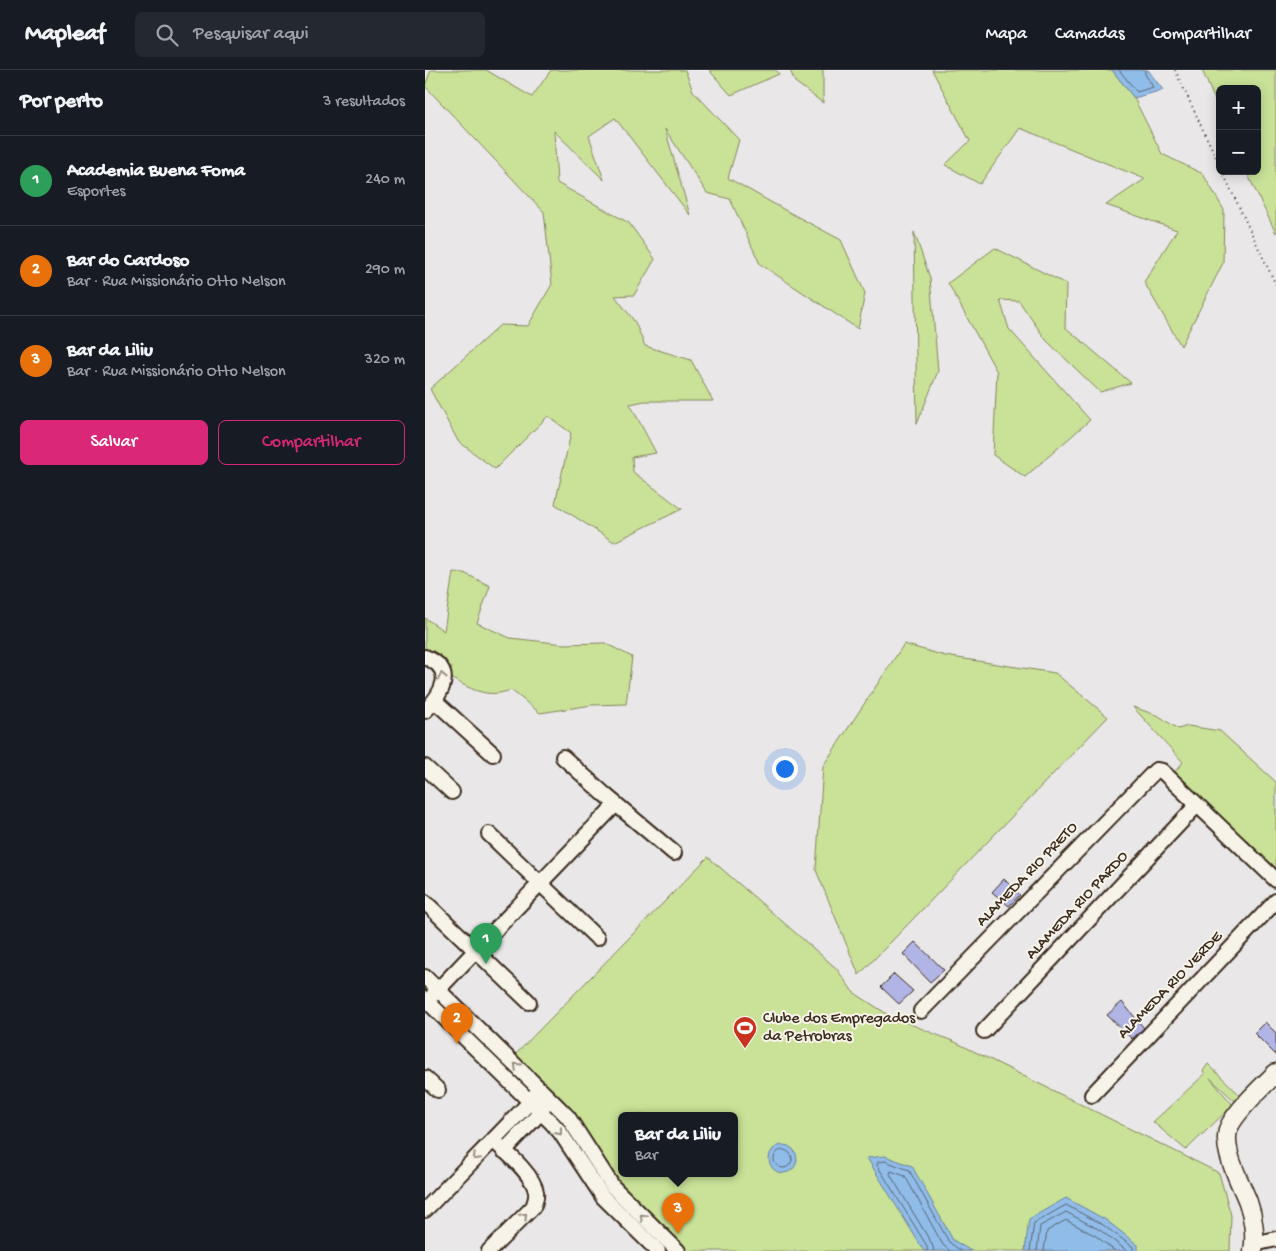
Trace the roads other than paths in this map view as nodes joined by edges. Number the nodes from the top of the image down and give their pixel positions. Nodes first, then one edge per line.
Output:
1 (425, 656) edge
2 (435, 700) junction
3 (425, 711) edge
4 (493, 754) dead end
5 (563, 757) dead end
6 (425, 767) edge
7 (451, 792) dead end
8 (616, 804) junction
9 (1197, 805) junction
10 (489, 834) dead end
11 (674, 853) dead end
12 (1276, 880) edge
13 (541, 883) junction
14 (1276, 901) edge
15 (425, 902) edge
16 (597, 938) dead end
17 (475, 951) junction
18 (425, 977) edge
19 (438, 990) junction
20 (426, 1001) edge
21 (529, 1002) dead end
22 (921, 1011) dead end
23 (984, 1031) dead end
24 (1276, 1073) edge
25 (425, 1078) edge
26 (438, 1090) dead end
27 (544, 1092) junction
28 (1092, 1095) dead end
29 (531, 1102) junction
30 (541, 1112) junction
31 (493, 1140) junction
32 (504, 1151) junction
33 (425, 1210) edge
34 (1276, 1239) edge
35 (1256, 1249) edge
36 (489, 1251) edge
37 (658, 1251) edge
38 (678, 1251) edge

2 -> 1 street
2 - 3 street
2 - 4 street
5 - 8 street
6 - 7 street
8 - 11 street
8 - 13 street
9 - 12 street
9 - 22 street, ALAMEDA RIO PRETO
9 - 23 street, ALAMEDA RIO PARDO
10 - 13 street
13 - 16 street
13 - 17 street
14 - 28 street, ALAMEDA RIO VERDE
15 - 17 street
17 - 19 street
17 - 21 street
18 - 19 street
19 - 20 street
27 -> 19 street
20 - 29 street
24 - 35 main road
25 - 26 street
27 - 29 street
27 - 30 street
38 -> 27 street
29 - 30 street
29 - 31 street
30 - 32 street
30 -> 37 street
31 - 32 street
31 -> 33 street
36 -> 32 street
34 - 35 street

